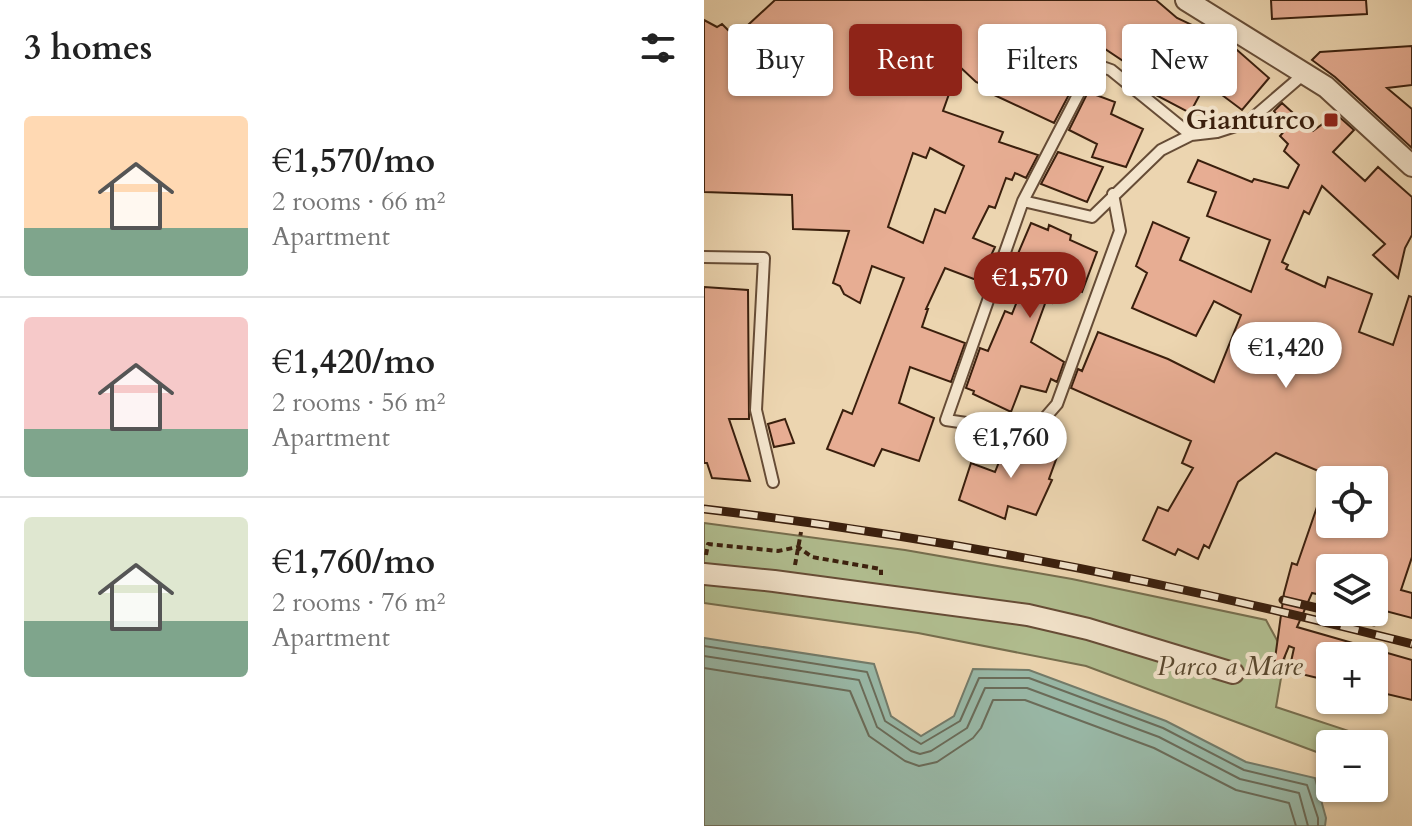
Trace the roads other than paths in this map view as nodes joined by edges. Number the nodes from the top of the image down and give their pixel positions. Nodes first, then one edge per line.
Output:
1 (1186, 0) edge
2 (1219, 0) edge
3 (1223, 22) junction
4 (1305, 73) junction
5 (1191, 135) junction
6 (1412, 166) edge
7 (1113, 194) junction
8 (1023, 201) junction
9 (704, 257) edge
10 (773, 482) dead end
11 (704, 574) edge
12 (1233, 673) dead end

1 - 3 street
2 - 3 street
3 - 4 street
4 - 5 lane
4 - 6 street
5 - 7 lane
5 - 8 lane
7 - 8 lane
7 - 8 lane
9 - 10 lane
11 - 12 street

